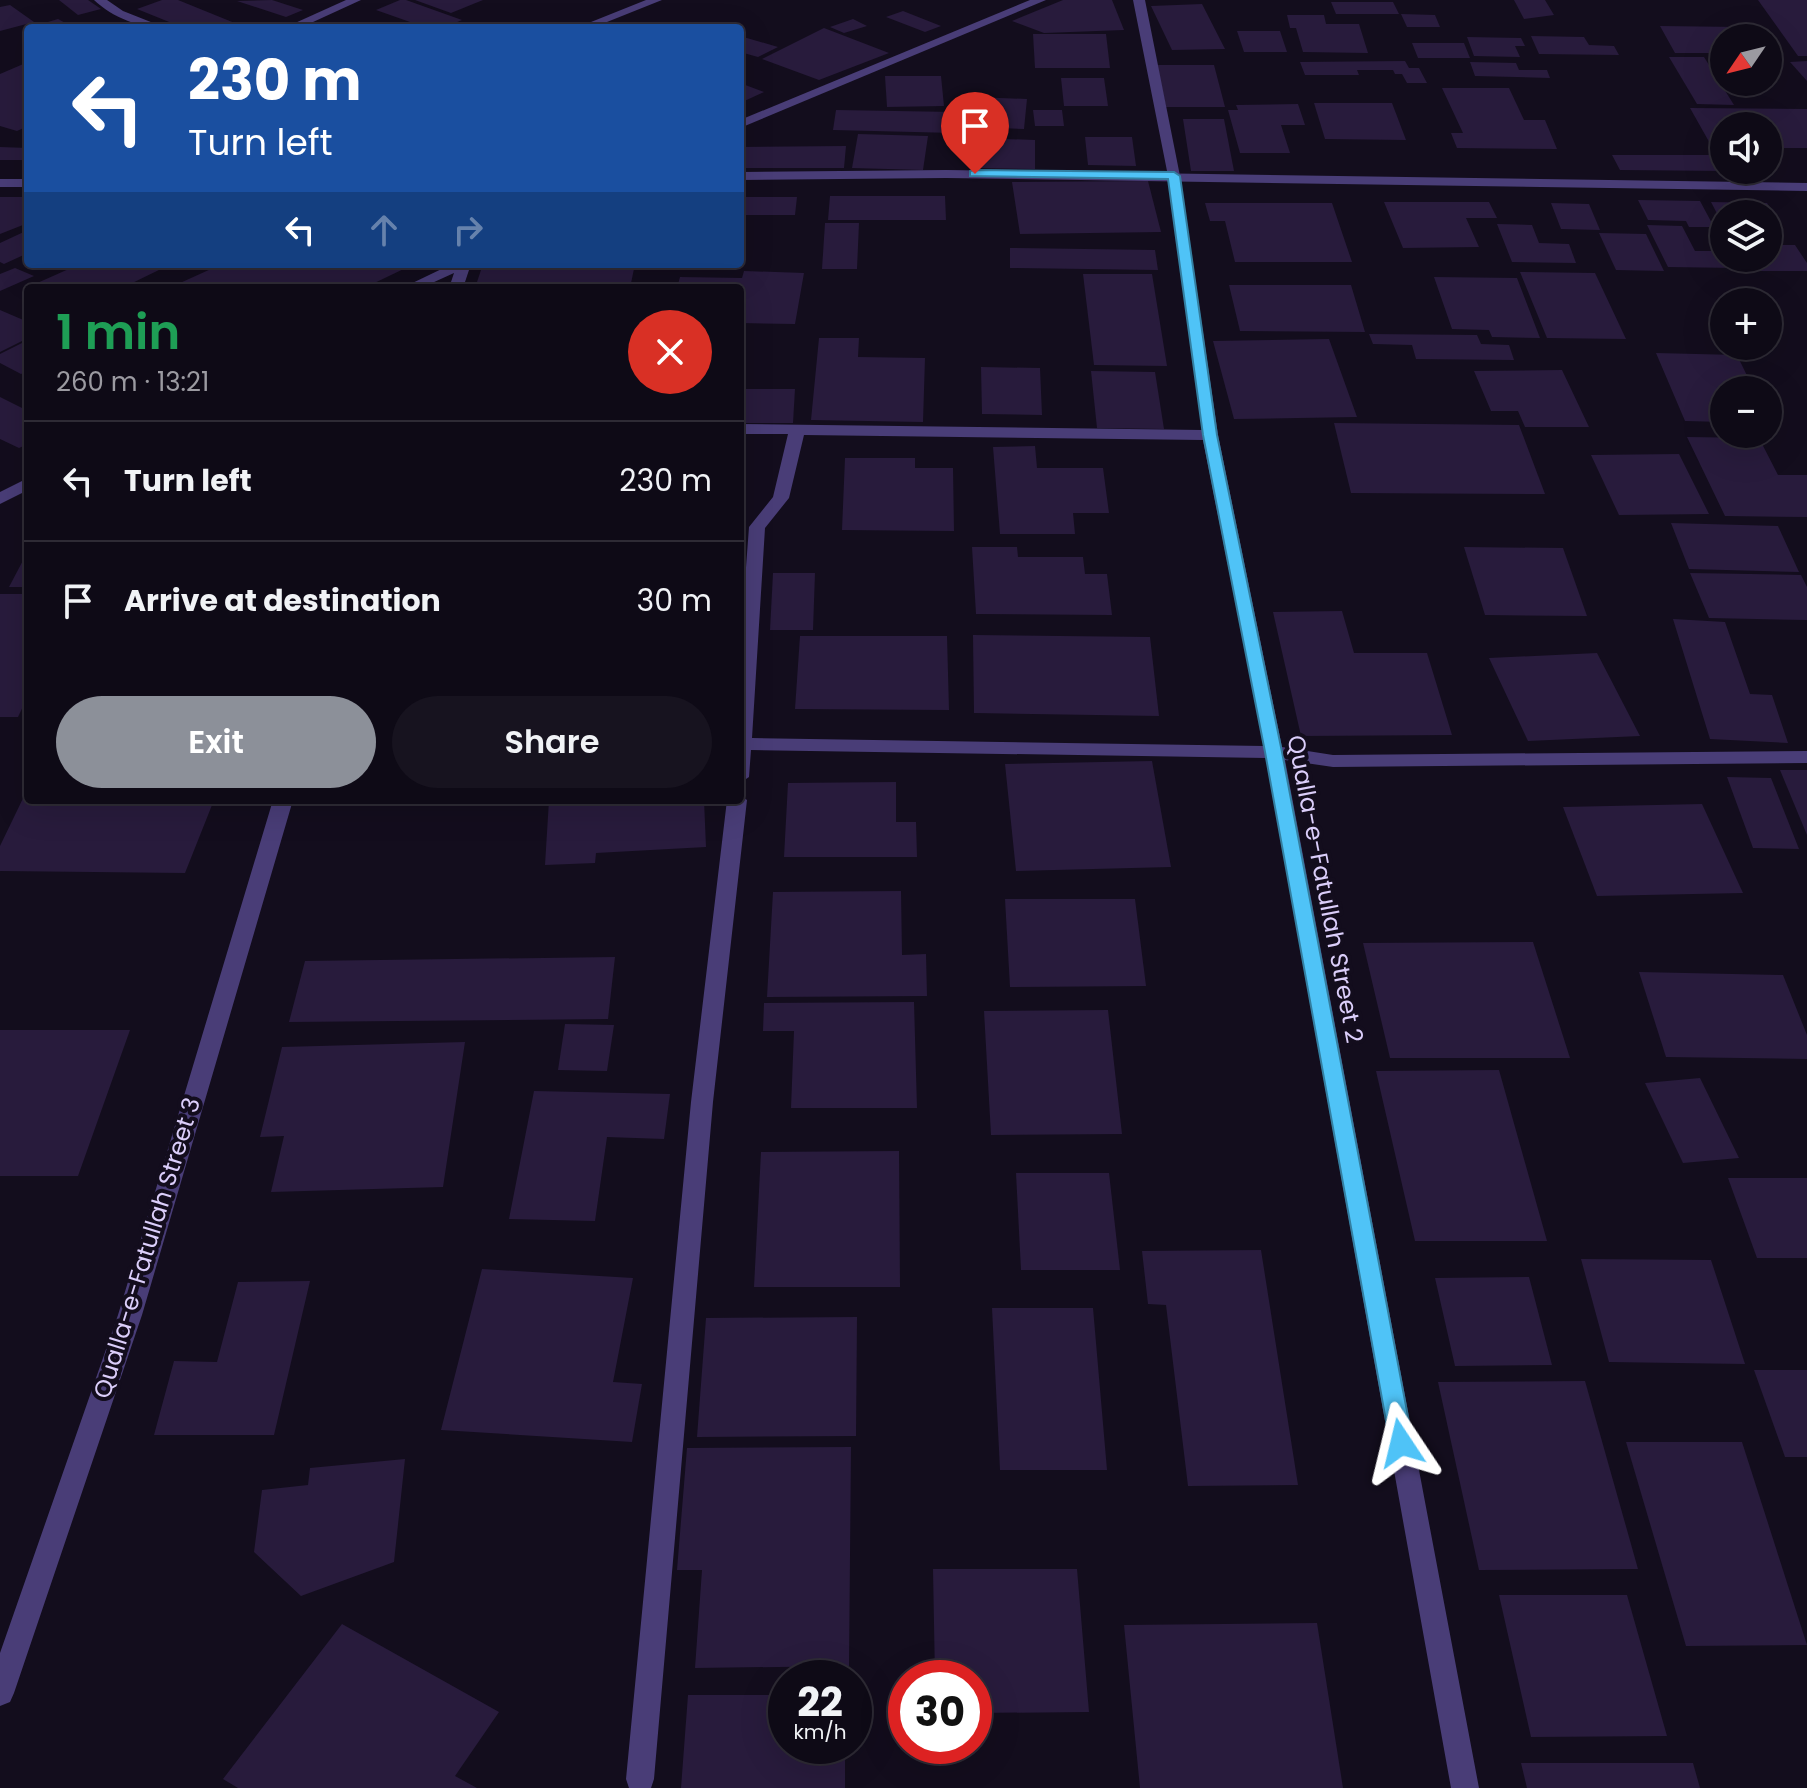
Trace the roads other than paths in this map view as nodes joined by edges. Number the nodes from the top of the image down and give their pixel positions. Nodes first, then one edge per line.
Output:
1 (100, 0) edge
2 (355, 0) edge
3 (656, 0) edge
4 (1040, 0) edge
5 (1139, 0) edge
6 (149, 24) edge
7 (299, 24) edge
8 (593, 24) edge
9 (744, 122) edge
10 (744, 176) edge
11 (1174, 176) junction
12 (0, 183) edge
13 (24, 183) edge
14 (1806, 188) edge
15 (455, 268) edge
16 (418, 284) edge
17 (744, 429) edge
18 (797, 430) junction
19 (1210, 435) junction
20 (24, 485) edge
21 (0, 499) edge
22 (744, 715) edge
23 (744, 744) edge
24 (1274, 752) junction
25 (1807, 757) edge
26 (282, 804) edge
27 (737, 804) edge
28 (0, 1693) edge
29 (640, 1779) dead end
30 (1465, 1788) edge

1 - 6 street
2 - 7 street
3 - 8 street
4 - 9 street
5 - 11 street, Qualla-e-Fatullah Street 2
10 - 11 street
11 - 14 street
11 - 19 street, Qualla-e-Fatullah Street 2
12 - 13 street
15 - 16 street
17 - 18 street
18 - 19 street
18 - 22 street
19 - 24 street, Qualla-e-Fatullah Street 2
20 - 21 street
23 - 24 street
24 - 25 street
24 - 30 street, Qualla-e-Fatullah Street 2
26 - 28 street, Qualla-e-Fatullah Street 3
27 - 29 street

